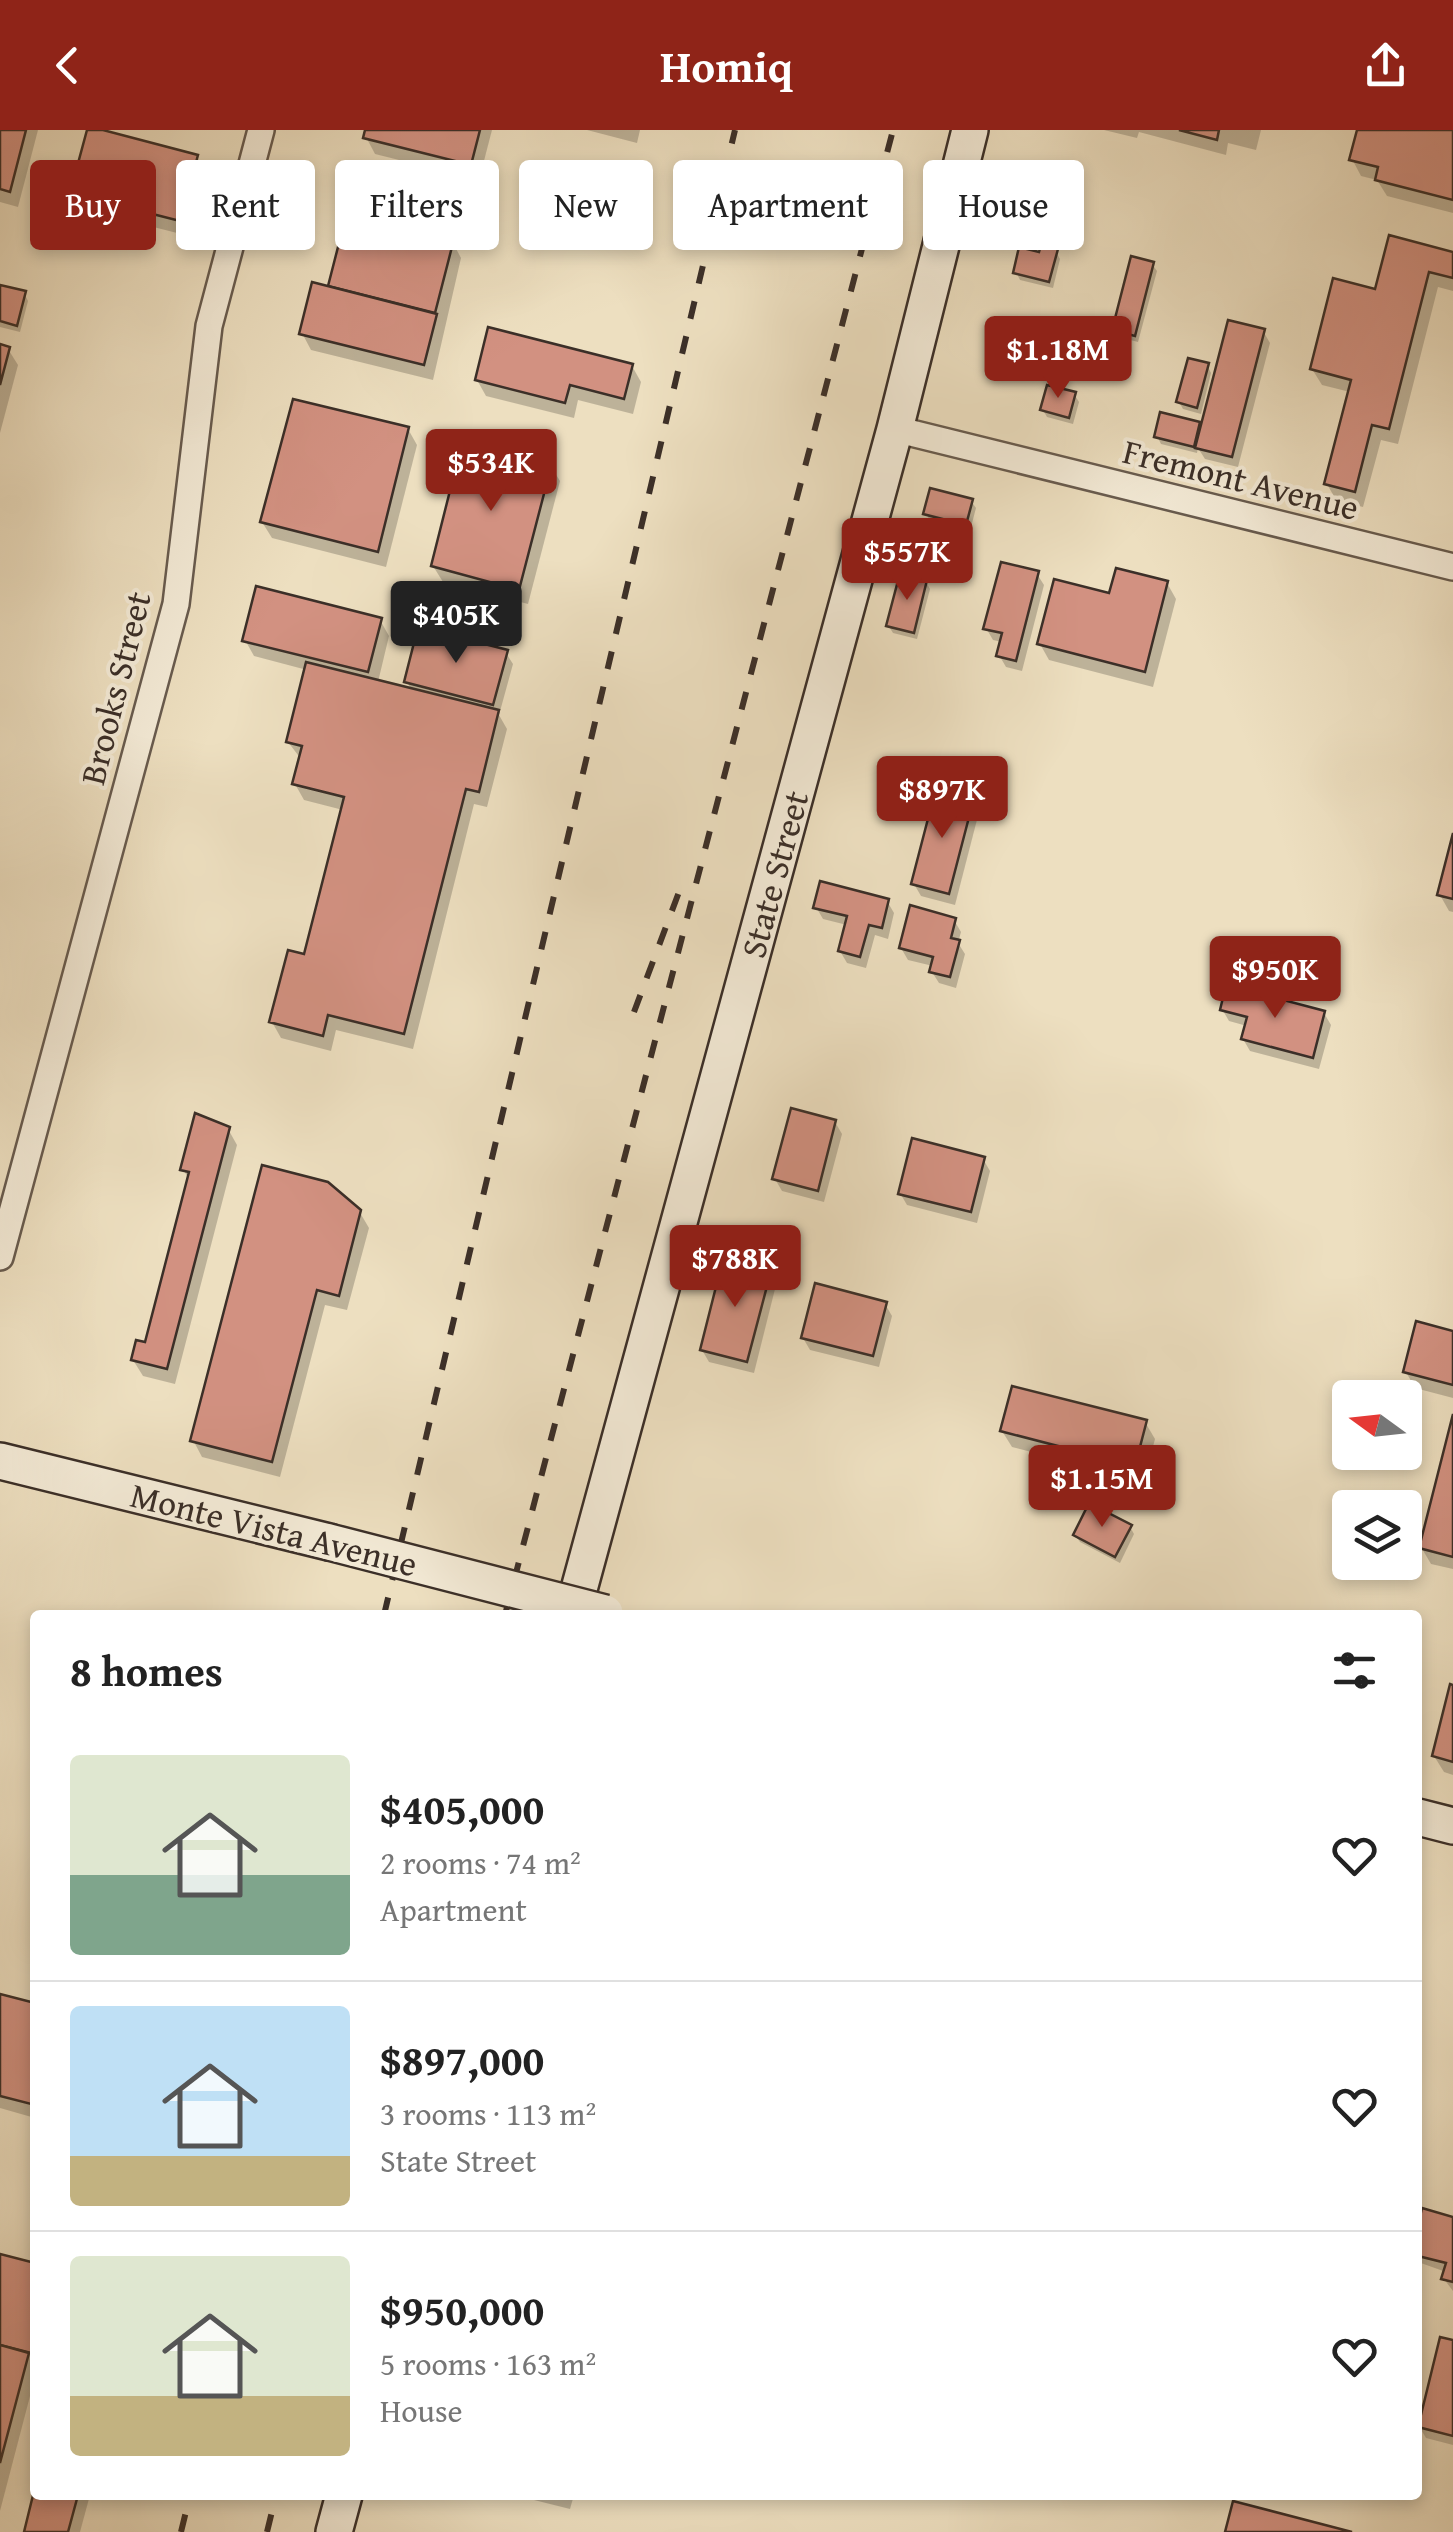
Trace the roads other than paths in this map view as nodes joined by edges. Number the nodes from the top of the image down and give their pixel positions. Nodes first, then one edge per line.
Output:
1 (260, 130) edge
2 (970, 130) edge
3 (895, 428) junction
4 (1453, 568) edge
5 (0, 1256) edge
6 (0, 1461) edge
7 (582, 1610) edge
8 (598, 1610) edge
9 (1422, 1818) edge
10 (1453, 1826) edge
11 (343, 2500) edge
12 (334, 2532) edge

1 - 5 street, Brooks Street
2 - 3 street, State Street
3 - 4 street, Fremont Avenue
3 - 8 street, State Street
6 - 7 street, Monte Vista Avenue, bridge
9 - 10 street
11 - 12 street

